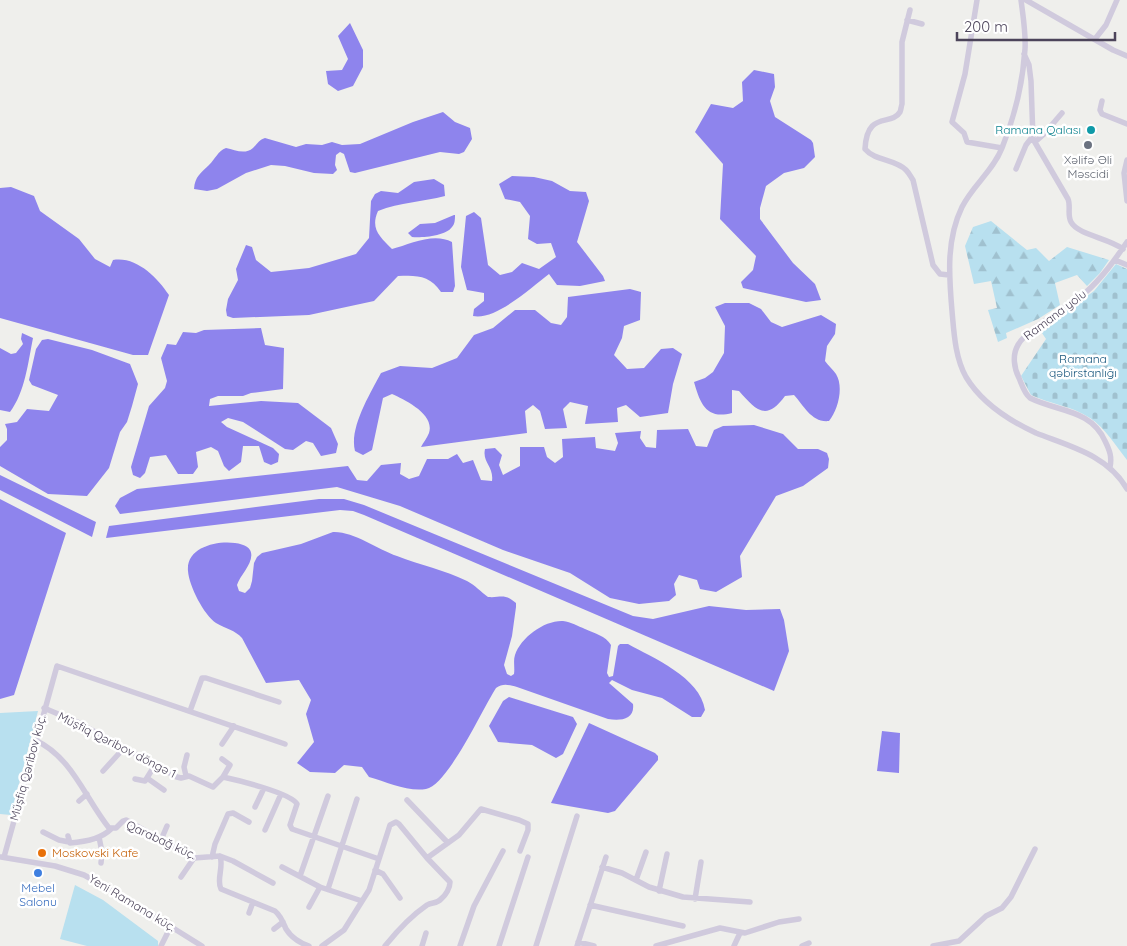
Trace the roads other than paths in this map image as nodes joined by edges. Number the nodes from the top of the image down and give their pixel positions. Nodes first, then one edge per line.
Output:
1 (976, 0) edge
2 (1021, 0) edge
3 (1026, 0) edge
4 (1117, 0) edge
5 (910, 10) dead end
6 (907, 20) junction
7 (922, 24) dead end
8 (1095, 39) junction
9 (1024, 54) junction
10 (1127, 56) edge
11 (1102, 101) dead end
12 (1062, 113) dead end
13 (1127, 124) edge
14 (1034, 139) junction
15 (1002, 148) junction
16 (1127, 160) edge
17 (1016, 170) dead end
18 (1127, 201) edge
19 (1127, 242) edge
20 (1123, 249) junction
21 (1115, 260) junction
22 (1127, 265) edge
23 (949, 275) junction
24 (1110, 468) junction
25 (1127, 489) edge
26 (279, 702) dead end
27 (44, 708) junction
28 (190, 711) junction
29 (234, 726) junction
30 (35, 740) junction
31 (222, 744) dead end
32 (285, 744) dead end
33 (124, 748) junction
34 (186, 755) dead end
35 (222, 758) dead end
36 (156, 765) junction
37 (103, 770) dead end
38 (186, 776) junction
39 (223, 777) junction
40 (147, 778) junction
41 (135, 779) dead end
42 (264, 788) junction
43 (164, 790) dead end
44 (87, 794) junction
45 (281, 794) junction
46 (328, 796) dead end
47 (357, 799) dead end
48 (407, 800) dead end
49 (79, 801) dead end
50 (255, 807) dead end
51 (577, 816) dead end
52 (249, 822) dead end
53 (167, 826) dead end
54 (112, 829) junction
55 (266, 830) dead end
56 (43, 832) dead end
57 (99, 837) junction
58 (314, 837) junction
59 (161, 840) junction
60 (448, 843) junction
61 (342, 847) junction
62 (1035, 849) dead end
63 (503, 851) dead end
64 (520, 851) dead end
65 (646, 852) dead end
66 (666, 854) dead end
67 (220, 856) junction
68 (2, 857) edge
69 (212, 857) junction
70 (528, 857) dead end
71 (606, 857) dead end
72 (194, 858) junction
73 (427, 858) junction
74 (379, 859) junction
75 (701, 862) dead end
76 (101, 863) dead end
77 (282, 867) dead end
78 (602, 867) junction
79 (375, 870) junction
80 (300, 876) junction
81 (181, 877) dead end
82 (636, 880) junction
83 (273, 883) dead end
84 (320, 886) junction
85 (328, 889) junction
86 (659, 891) junction
87 (400, 898) dead end
88 (695, 899) junction
89 (362, 901) junction
90 (253, 902) junction
91 (750, 902) dead end
92 (590, 905) junction
93 (309, 907) dead end
94 (249, 912) dead end
95 (799, 918) dead end
96 (283, 922) junction
97 (171, 926) junction
98 (683, 926) dead end
99 (274, 928) dead end
100 (426, 933) dead end
101 (740, 933) junction
102 (809, 943) dead end
103 (960, 943) edge
104 (577, 944) edge
105 (161, 946) edge
106 (202, 946) edge
107 (308, 946) edge
108 (322, 946) edge
109 (384, 946) edge
110 (422, 946) edge
111 (460, 946) edge
112 (499, 946) edge
113 (536, 946) edge
114 (594, 946) edge
115 (656, 946) edge
116 (734, 946) edge
117 (802, 946) edge
118 (933, 946) edge

1 - 15 street
2 - 9 street
3 - 8 street
4 - 8 street
5 - 6 street
6 - 7 street
6 - 23 street
8 - 10 street
9 - 14 street
9 - 15 street
11 - 13 street
12 - 14 street
14 - 17 street
14 - 20 street
15 - 23 street
16 - 18 street
19 - 20 street, Ramana yolu
20 - 21 street, Ramana yolu
21 - 22 street
21 - 24 street, Ramana yolu
23 - 24 street
24 - 25 street
26 - 28 street
27 - 28 street, Müşfiq Qəribov küç.
27 - 30 street, Müşfiq Qəribov küç.
27 - 33 street, Müşfiq Qəribov döngə 1
28 - 29 street
29 - 31 street
29 - 32 street
30 - 44 street, Qarabağ küç.
30 - 68 street, Müşfiq Qəribov küç.
33 - 36 street, Müşfiq Qəribov döngə 1
33 - 37 street
34 - 38 street
35 - 39 street
36 - 38 street, Müşfiq Qəribov döngə 1
36 - 40 street
38 - 39 street, Müşfiq Qəribov döngə 1
39 - 42 street
40 - 41 street
40 - 43 street
42 - 45 street
42 - 50 street
44 - 49 street
44 - 54 street, Qarabağ küç.
45 - 55 street
45 - 58 street
46 - 58 street
47 - 61 street
48 - 60 street
51 - 113 street
52 - 69 street
53 - 59 street
54 - 57 street
54 - 59 street, Qarabağ küç.
56 - 57 street
57 - 76 street
58 - 61 street
58 - 80 street
59 - 72 street, Qarabağ küç.
60 - 64 street
60 - 73 street
61 - 74 street
61 - 85 street
62 - 103 street
63 - 111 street
65 - 82 street
66 - 86 street
67 - 69 street, Qarabağ küç.
67 - 83 street
67 - 90 street
68 - 97 street, Yeni Ramana küç.
69 - 72 street, Qarabağ küç.
70 - 112 street
71 - 78 street
72 - 81 street
73 - 74 street
73 - 109 street
74 - 79 street
75 - 88 street
77 - 80 street
78 - 82 street
78 - 92 street
79 - 87 street
79 - 89 street
80 - 84 street
82 - 86 street
84 - 85 street
84 - 93 street
85 - 89 street
86 - 88 street
88 - 91 street
89 - 108 street
90 - 94 street
90 - 96 street
92 - 98 street
92 - 104 street
95 - 101 street
96 - 99 street
96 - 107 street
97 - 105 street
97 - 106 street, Yeni Ramana küç.
100 - 110 street
101 - 115 street
101 - 116 street
102 - 117 street
103 - 118 street
104 - 114 street

